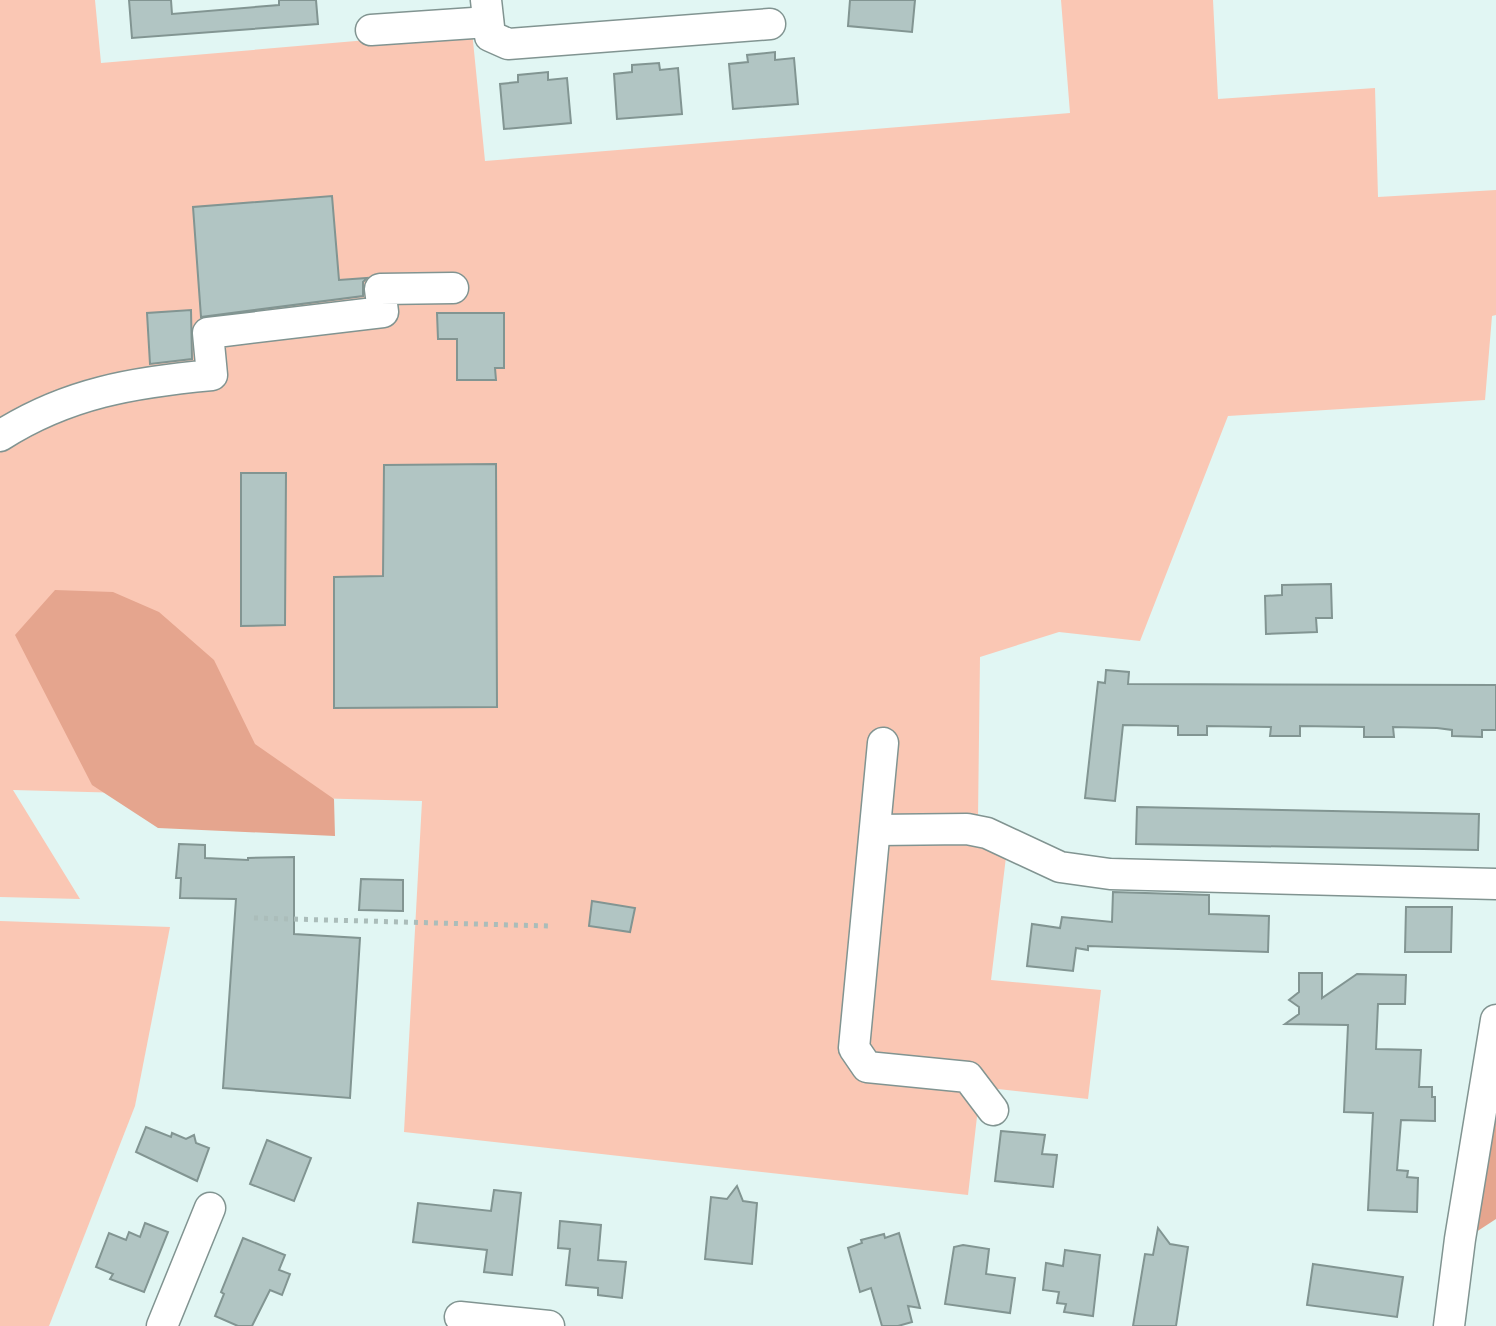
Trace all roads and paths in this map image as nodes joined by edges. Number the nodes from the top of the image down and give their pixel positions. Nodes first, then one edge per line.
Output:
1 (487, 11) edge
2 (770, 24) dead end
3 (371, 30) dead end
4 (453, 288) dead end
5 (0, 436) edge
6 (883, 743) dead end
7 (876, 830) junction
8 (1496, 884) edge
9 (254, 918) dead end
10 (549, 926) dead end
11 (1496, 1020) edge
12 (993, 1110) dead end
13 (210, 1208) dead end
14 (460, 1317) dead end
15 (162, 1326) edge
16 (549, 1326) edge
17 (1449, 1326) edge

1 - 2 street
1 - 3 street
4 - 5 street
6 - 7 street
7 - 8 street
7 - 12 street
9 - 10 path
11 - 17 street
13 - 15 street
14 - 16 street

